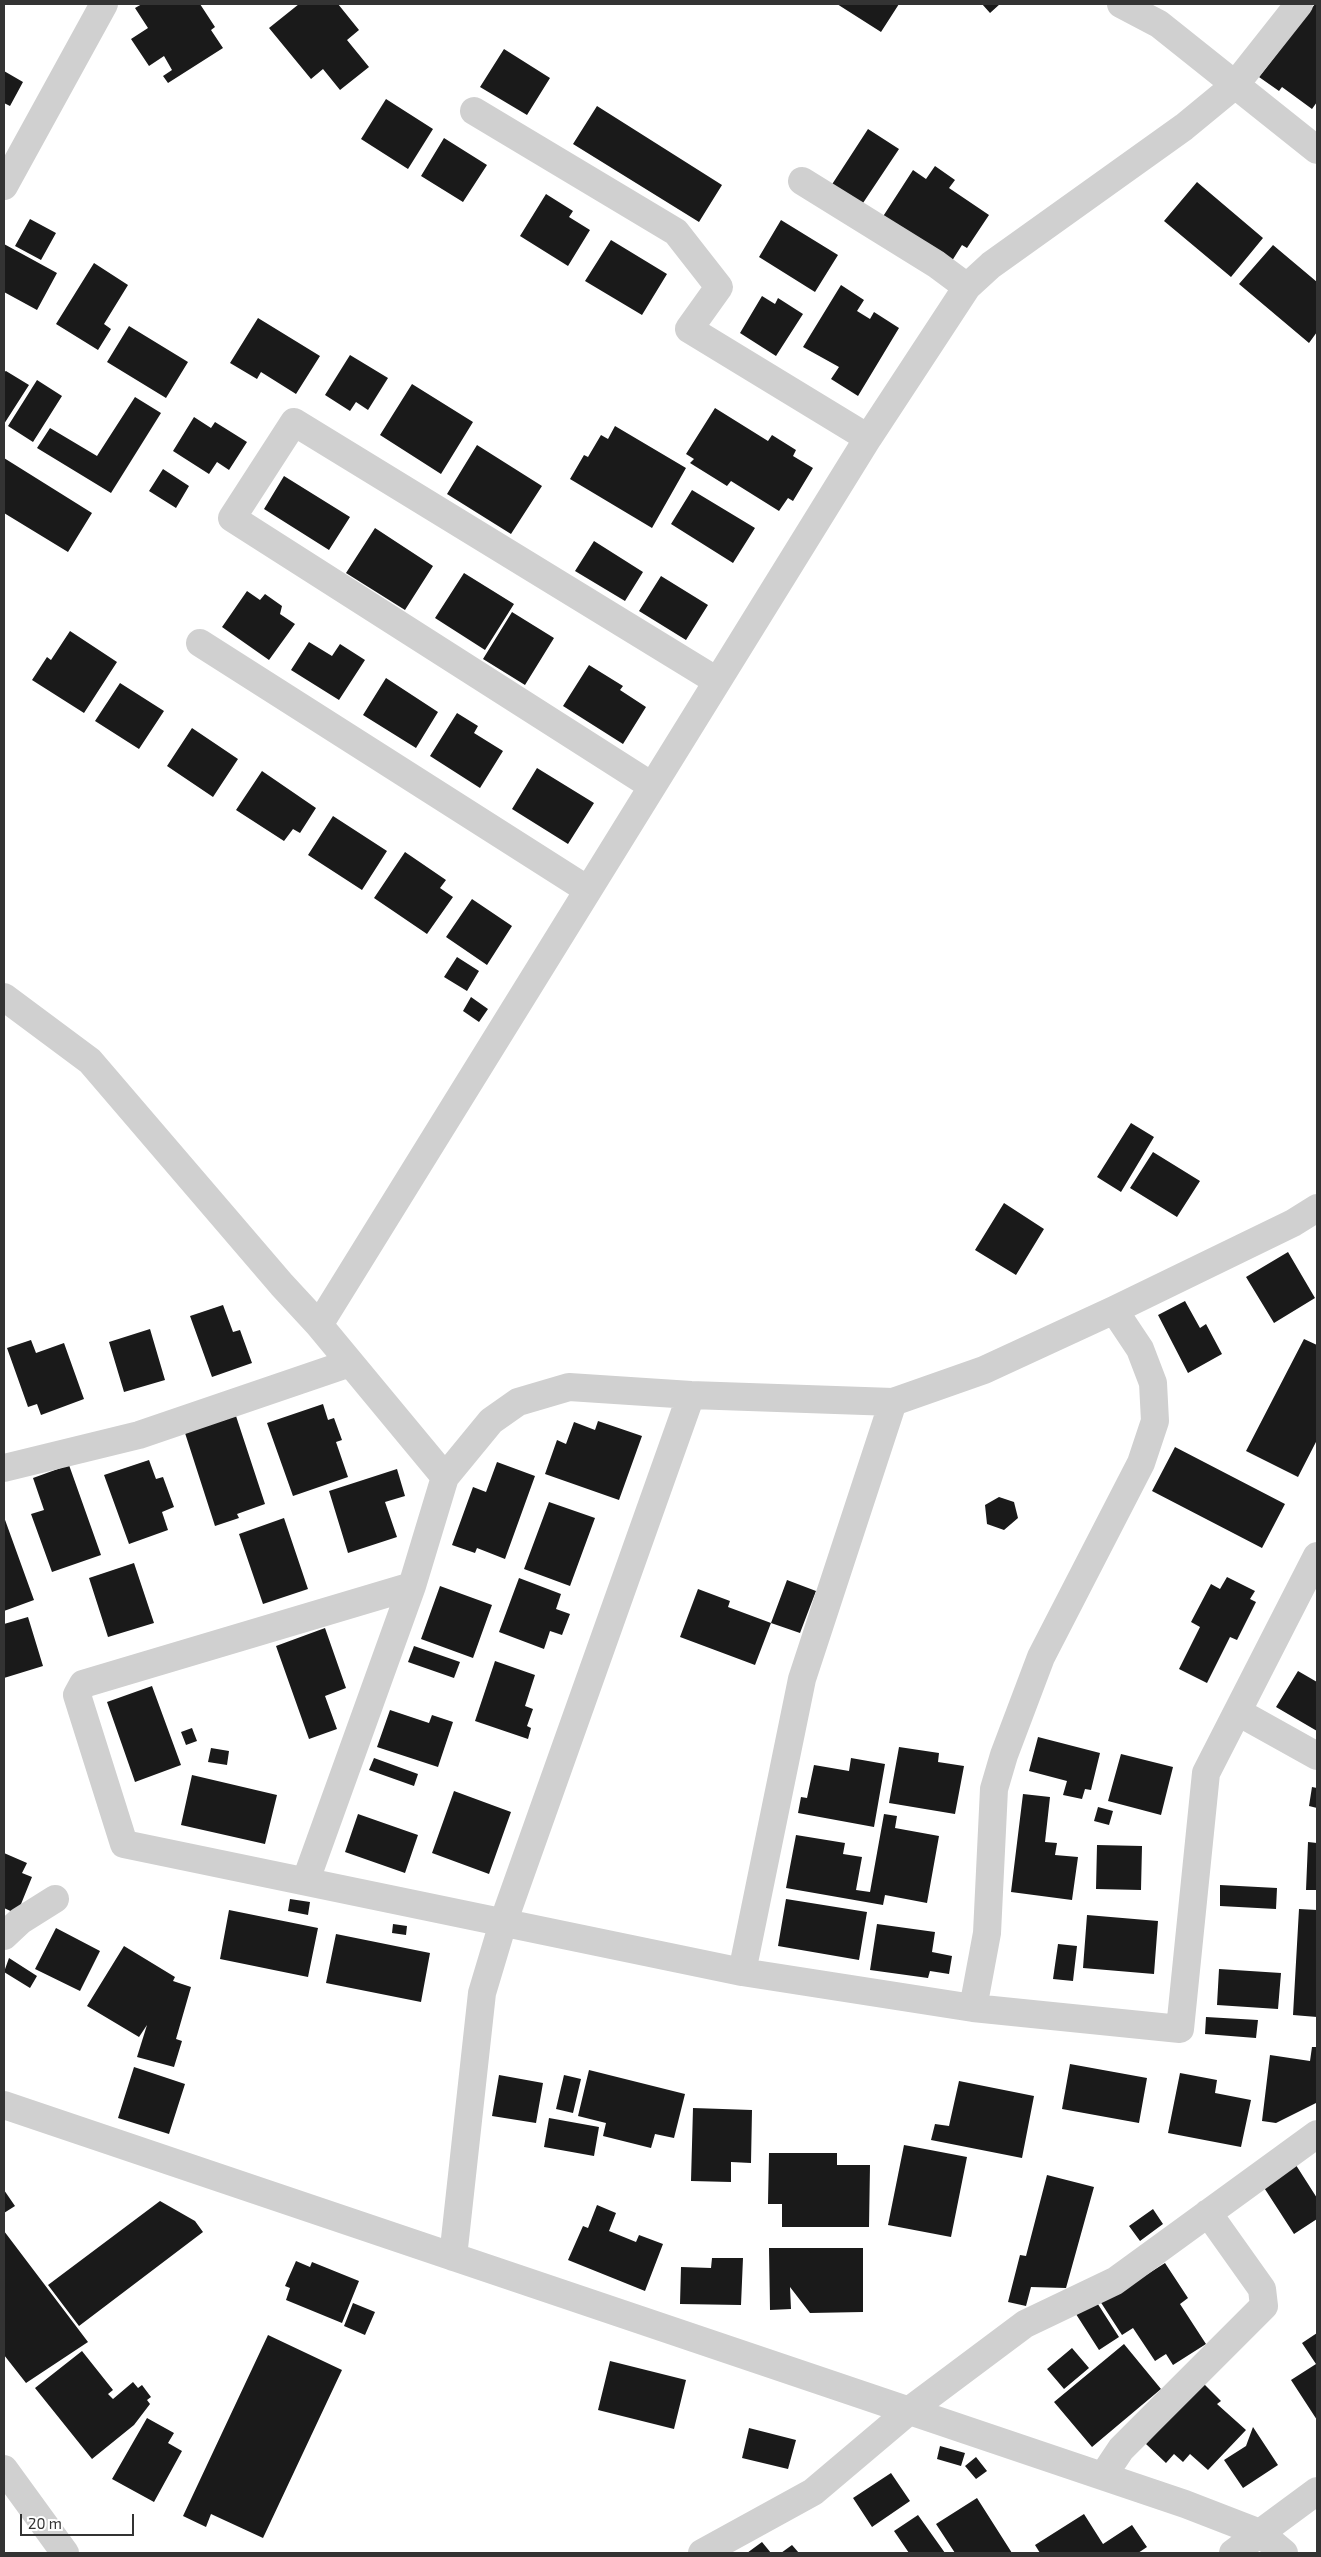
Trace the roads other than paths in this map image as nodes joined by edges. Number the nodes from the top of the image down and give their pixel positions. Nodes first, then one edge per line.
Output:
1 (104, 4) edge
2 (1121, 4) edge
3 (1299, 4) edge
4 (1235, 85) junction
5 (474, 111) dead end
6 (1315, 145) edge
7 (802, 181) dead end
8 (4, 186) edge
9 (967, 286) junction
10 (868, 438) junction
11 (200, 643) dead end
12 (717, 682) junction
13 (652, 786) junction
14 (588, 890) junction
15 (4, 998) edge
16 (1317, 1208) edge
17 (1114, 1310) junction
18 (319, 1325) junction
19 (350, 1363) junction
20 (690, 1395) junction
21 (893, 1402) junction
22 (4, 1468) edge
23 (445, 1477) junction
24 (1317, 1556) edge
25 (412, 1586) junction
26 (1238, 1712) junction
27 (1317, 1756) edge
28 (306, 1880) junction
29 (56, 1899) dead end
30 (503, 1923) junction
31 (4, 1936) edge
32 (742, 1972) junction
33 (973, 2008) junction
34 (4, 2106) edge
35 (1317, 2134) edge
36 (1208, 2213) junction
37 (453, 2257) junction
38 (910, 2410) junction
39 (4, 2470) edge
40 (1102, 2476) junction
41 (1317, 2491) edge
42 (1260, 2533) junction
43 (65, 2553) edge
44 (702, 2553) edge
45 (1233, 2553) edge
46 (1284, 2553) edge

1 - 8 street
2 - 4 street
3 - 4 street
4 - 6 street
4 - 9 street
5 - 10 street
7 - 9 street
9 - 10 street
10 - 12 street
11 - 14 street
12 - 13 street
12 - 13 street
13 - 14 street
14 - 18 street
15 - 18 street
16 - 17 street
17 - 21 street
17 - 33 street
18 - 19 street
19 - 22 street
19 - 23 street
20 - 21 street
20 - 23 street
20 - 30 street
21 - 32 street
23 - 25 street
24 - 26 street
25 - 28 street
25 - 28 street
26 - 27 street
26 - 33 street
28 - 30 street
29 - 31 street
30 - 32 street
30 - 37 street
32 - 33 street
34 - 37 street
35 - 36 street
36 - 38 street
36 - 40 street
37 - 38 street
38 - 40 street
38 - 44 street
39 - 43 street
40 - 42 street
41 - 42 street
42 - 45 street
42 - 46 street

